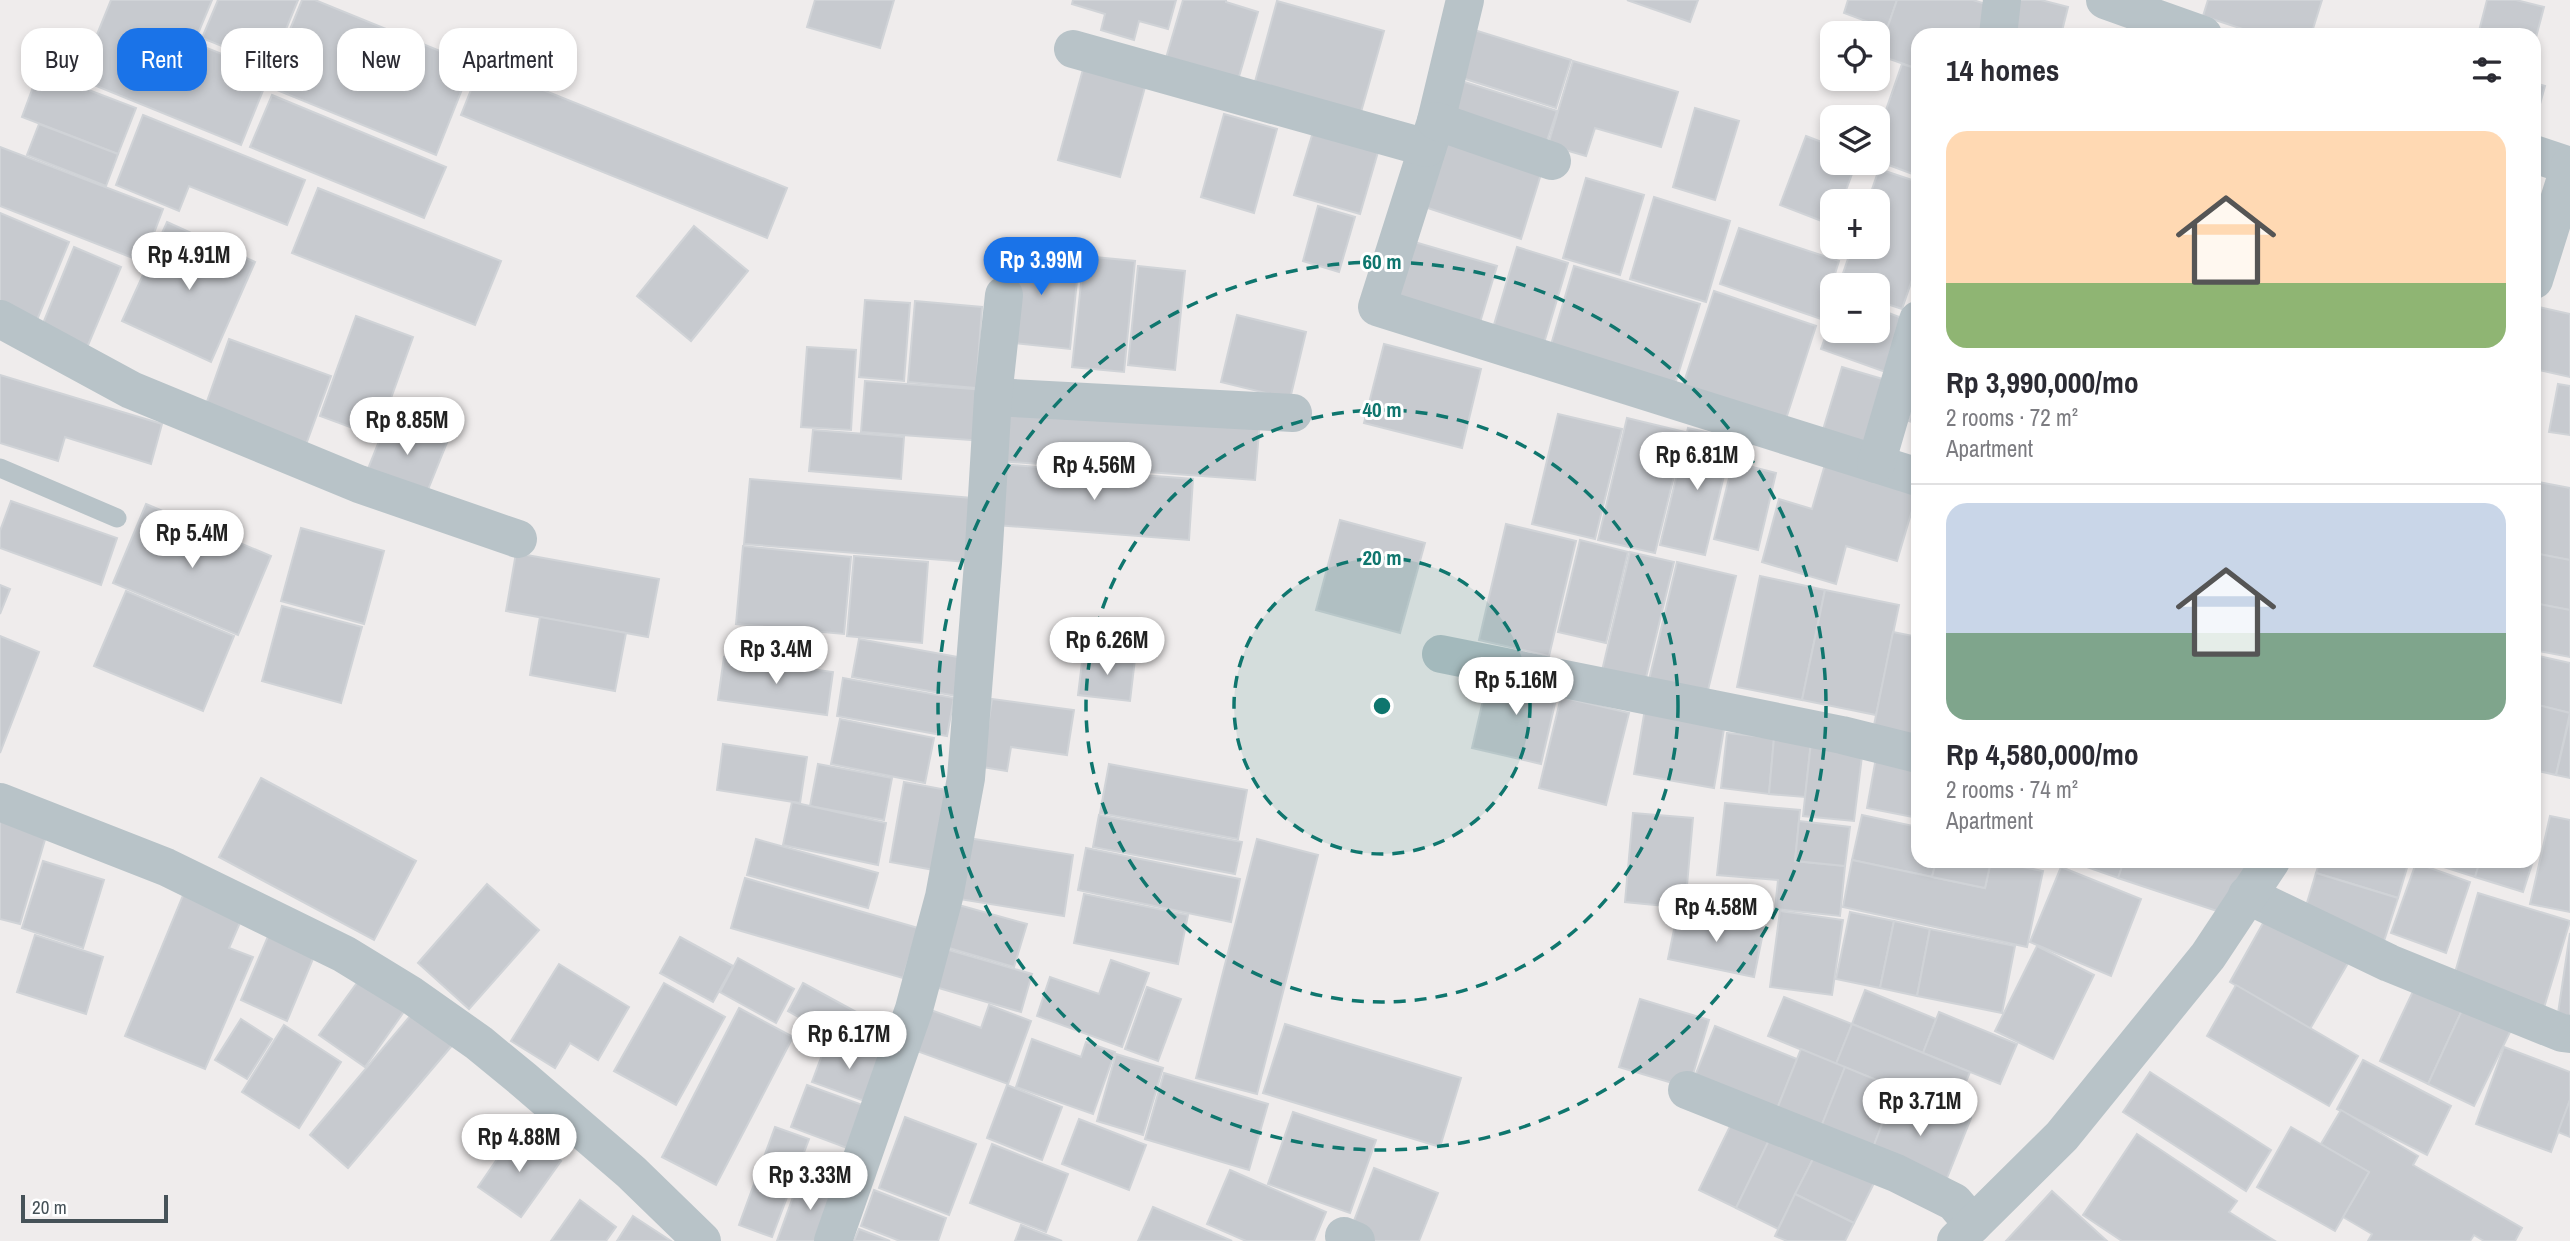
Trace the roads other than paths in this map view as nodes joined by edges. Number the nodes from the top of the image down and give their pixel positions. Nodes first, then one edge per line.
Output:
1 (1465, 0) edge
2 (2001, 0) edge
3 (2105, 0) edge
4 (1999, 28) edge
5 (2183, 28) edge
6 (1073, 48) dead end
7 (1432, 135) junction
8 (2541, 156) edge
9 (1552, 162) dead end
10 (2570, 166) edge
11 (2541, 258) edge
12 (1004, 295) dead end
13 (0, 319) edge
14 (1911, 344) edge
15 (993, 397) junction
16 (1293, 413) dead end
17 (1876, 464) junction
18 (0, 468) edge
19 (1911, 475) edge
20 (117, 518) dead end
21 (518, 538) dead end
22 (1441, 654) dead end
23 (1911, 752) edge
24 (0, 802) edge
25 (2266, 868) edge
26 (2247, 895) junction
27 (2570, 1034) edge
28 (1687, 1090) dead end
29 (1964, 1232) edge
30 (702, 1241) edge
31 (833, 1241) edge

1 - 7 street
2 - 4 street
3 - 5 street
6 - 7 street
7 - 9 street
7 - 17 street
8 - 10 street
10 - 11 street
12 - 15 street
13 - 21 street
14 - 17 street
15 - 16 street
15 - 31 street
17 - 19 street
18 - 20 lane
22 - 23 street
24 - 30 street
25 - 26 street
26 - 27 street
26 - 29 street
28 - 29 street

